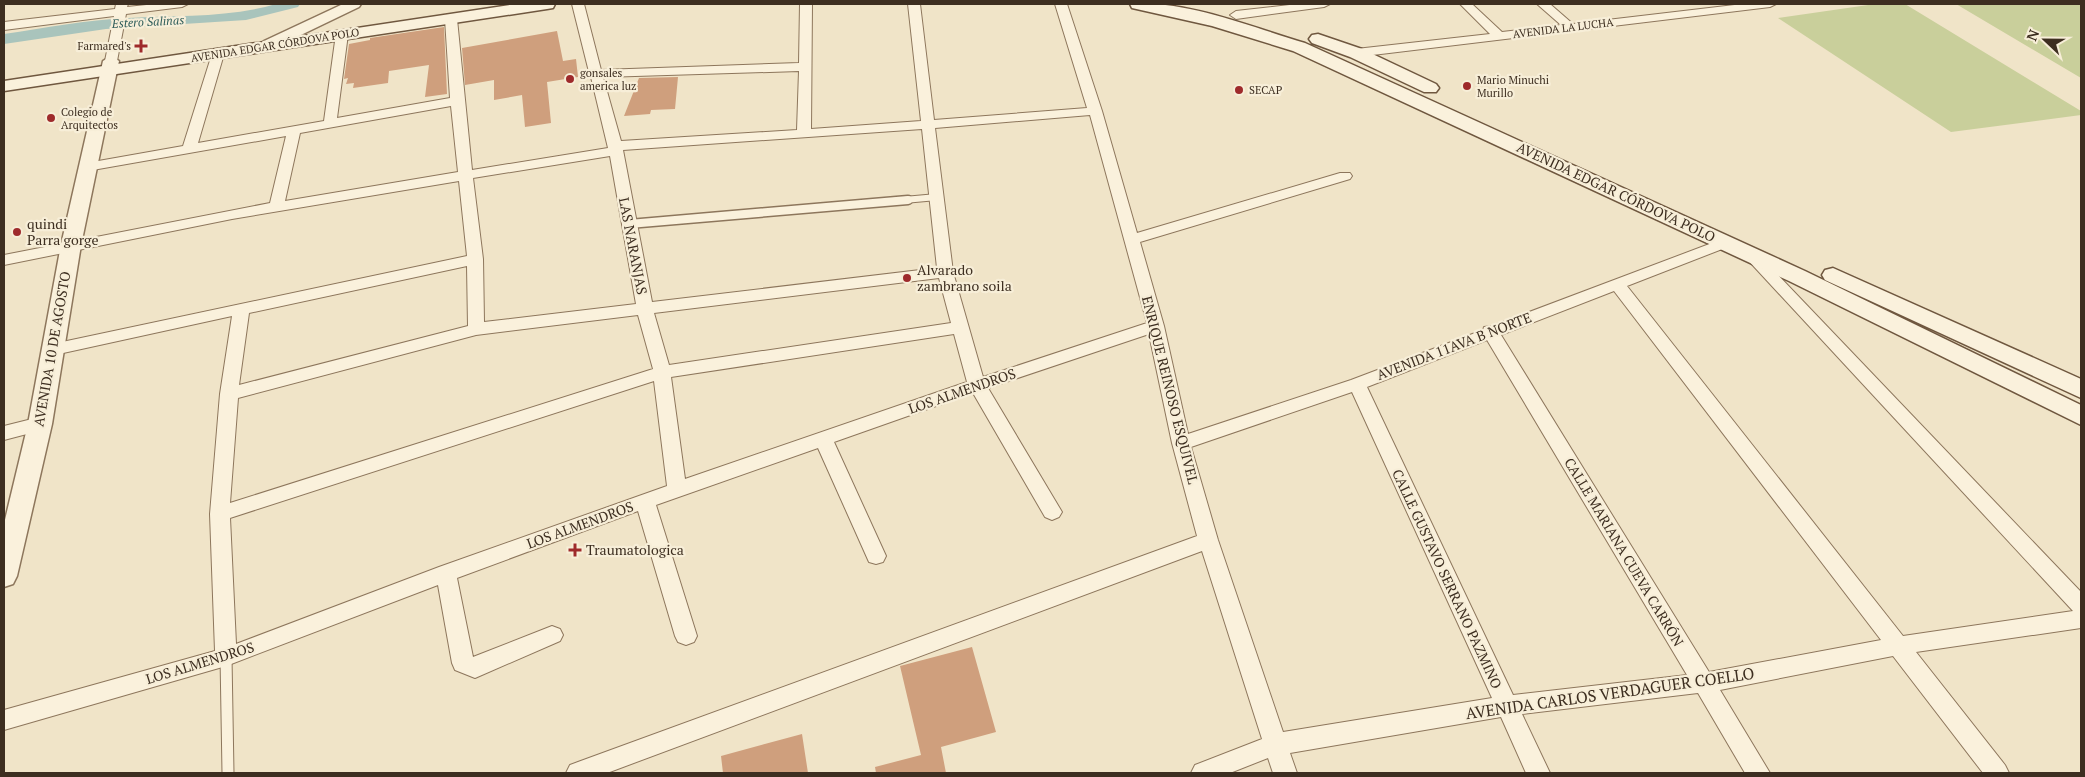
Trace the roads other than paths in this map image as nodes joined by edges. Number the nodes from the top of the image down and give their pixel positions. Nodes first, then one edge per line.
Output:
1 (182, 4) edge
2 (354, 4) edge
3 (482, 4) edge
4 (547, 4) edge
5 (578, 4) edge
6 (806, 4) edge
7 (914, 4) edge
8 (1061, 4) edge
9 (1138, 4) edge
10 (1188, 4) edge
11 (1324, 4) edge
12 (1466, 4) edge
13 (1543, 4) edge
14 (1770, 4) edge
15 (1714, 7) edge
16 (121, 11) edge
17 (1236, 15) junction
18 (451, 19) junction
19 (4, 26) edge
20 (1570, 27) junction
21 (296, 32) junction
22 (342, 34) junction
23 (1500, 36) junction
24 (270, 44) junction
25 (1356, 53) junction
26 (218, 54) junction
27 (109, 66) junction
28 (804, 67) junction
29 (594, 74) junction
30 (4, 77) edge
31 (4, 86) edge
32 (457, 102) junction
33 (1095, 111) junction
34 (330, 124) junction
35 (928, 125) junction
36 (294, 130) junction
37 (804, 132) junction
38 (615, 148) junction
39 (189, 149) junction
40 (87, 167) junction
41 (465, 176) junction
42 (1345, 176) dead end
43 (937, 197) junction
44 (276, 207) junction
45 (629, 224) junction
46 (1132, 239) junction
47 (1725, 243) junction
48 (71, 245) junction
49 (1750, 254) junction
50 (476, 259) junction
51 (4, 260) edge
52 (946, 272) junction
53 (1616, 285) junction
54 (241, 309) junction
55 (645, 309) junction
56 (1156, 326) junction
57 (961, 327) junction
58 (476, 329) junction
59 (1490, 331) junction
60 (54, 349) junction
61 (662, 372) junction
62 (1357, 384) junction
63 (977, 385) junction
64 (2081, 389) edge
65 (229, 394) junction
66 (2079, 416) edge
67 (40, 424) junction
68 (4, 433) edge
69 (824, 440) junction
70 (1181, 444) junction
71 (677, 490) junction
72 (645, 501) junction
73 (1052, 512) dead end
74 (220, 514) junction
75 (1208, 540) junction
76 (876, 556) dead end
77 (446, 573) junction
78 (4, 576) edge
79 (2081, 606) edge
80 (2081, 619) edge
81 (552, 635) dead end
82 (686, 636) dead end
83 (1897, 646) junction
84 (226, 657) junction
85 (1703, 683) junction
86 (1506, 706) junction
87 (4, 720) edge
88 (1277, 744) junction
89 (228, 773) edge
90 (578, 773) edge
91 (1203, 773) edge
92 (1285, 773) edge
93 (1538, 773) edge
94 (1758, 773) edge
95 (1997, 773) edge

1 - 16 street
2 - 21 street
3 - 21 main road, AVENIDA EDGAR CÓRDOVA POLO
4 - 18 main road, AVENIDA EDGAR CÓRDOVA POLO
5 - 29 street, LAS NARANJAS
6 - 28 street
7 - 35 street
8 - 33 street, ENRIQUE REINOSO ESQUIVEL
9 - 47 main road, AVENIDA EDGAR CÓRDOVA POLO
10 - 17 main road, AVENIDA EDGAR CÓRDOVA POLO
11 - 17 street
12 - 23 street
13 - 20 street
14 - 15 street, AVENIDA LA LUCHA
15 - 20 street, AVENIDA LA LUCHA
16 - 19 street
16 - 27 street, AVENIDA 10 DE AGOSTO
17 - 25 main road, AVENIDA EDGAR CÓRDOVA POLO
18 - 22 main road, AVENIDA EDGAR CÓRDOVA POLO
18 - 32 street
20 - 23 street, AVENIDA LA LUCHA
21 - 24 street
21 - 27 main road, AVENIDA EDGAR CÓRDOVA POLO
22 - 24 main road, AVENIDA EDGAR CÓRDOVA POLO
22 - 34 street
23 - 25 street, AVENIDA LA LUCHA
24 - 26 main road, AVENIDA EDGAR CÓRDOVA POLO
25 - 64 main road, AVENIDA EDGAR CÓRDOVA POLO
26 - 27 main road, AVENIDA EDGAR CÓRDOVA POLO
26 - 39 street
27 - 30 main road, AVENIDA EDGAR CÓRDOVA POLO
27 - 31 main road, AVENIDA EDGAR CÓRDOVA POLO
27 - 40 street, AVENIDA 10 DE AGOSTO
28 - 29 street
28 - 37 street
29 - 38 street, LAS NARANJAS
32 - 34 street
32 - 41 street
33 - 35 street
33 - 46 street, ENRIQUE REINOSO ESQUIVEL
34 - 36 street
35 - 37 street
35 - 43 street
36 - 39 street
36 - 44 street
37 - 38 street
38 - 41 street
38 - 45 street, LAS NARANJAS
39 - 40 street
40 - 48 street, AVENIDA 10 DE AGOSTO
41 - 44 street
41 - 50 street
42 - 46 street
43 - 45 lane
43 - 52 street
44 - 48 street
45 - 55 street, LAS NARANJAS
46 - 56 street, ENRIQUE REINOSO ESQUIVEL
47 - 49 main road, AVENIDA EDGAR CÓRDOVA POLO
47 - 53 street, AVENIDA 11AVA B NORTE
48 - 51 street
48 - 60 street, AVENIDA 10 DE AGOSTO
49 - 66 main road, AVENIDA EDGAR CÓRDOVA POLO
49 - 79 street
50 - 54 street
50 - 58 street
52 - 55 street
52 - 57 street
53 - 59 street, AVENIDA 11AVA B NORTE
53 - 83 street
54 - 60 street
54 - 65 street
55 - 58 street
55 - 61 street, LAS NARANJAS
56 - 63 street, LOS ALMENDROS
56 - 70 street, ENRIQUE REINOSO ESQUIVEL
57 - 61 street
57 - 63 street
58 - 65 street
59 - 62 street, AVENIDA 11AVA B NORTE
59 - 85 street, CALLE MARIANA CUEVA CARRÓN
60 - 67 street, AVENIDA 10 DE AGOSTO
61 - 71 street, LAS NARANJAS
61 - 74 street
62 - 70 street, AVENIDA 11AVA B NORTE
62 - 86 street, CALLE GUSTAVO SERRANO PAZMINO
63 - 69 street, LOS ALMENDROS
63 - 73 street
65 - 74 street
67 - 68 street
67 - 78 street, AVENIDA 10 DE AGOSTO
69 - 71 street, LOS ALMENDROS
69 - 76 street
70 - 75 street, ENRIQUE REINOSO ESQUIVEL
71 - 72 street, LOS ALMENDROS
72 - 77 street, LOS ALMENDROS
72 - 82 street
74 - 84 street
75 - 88 street, ENRIQUE REINOSO ESQUIVEL
75 - 90 street
77 - 81 street
77 - 84 street, LOS ALMENDROS
80 - 83 street, AVENIDA CARLOS VERDAGUER COELLO
83 - 85 street, AVENIDA CARLOS VERDAGUER COELLO
83 - 95 street
84 - 87 street, LOS ALMENDROS
84 - 89 lane
85 - 86 street, AVENIDA CARLOS VERDAGUER COELLO
85 - 94 street, CALLE MARIANA CUEVA CARRÓN
86 - 88 street, AVENIDA CARLOS VERDAGUER COELLO
86 - 93 street, CALLE GUSTAVO SERRANO PAZMINO
88 - 91 street, AVENIDA CARLOS VERDAGUER COELLO
88 - 92 street, ENRIQUE REINOSO ESQUIVEL

